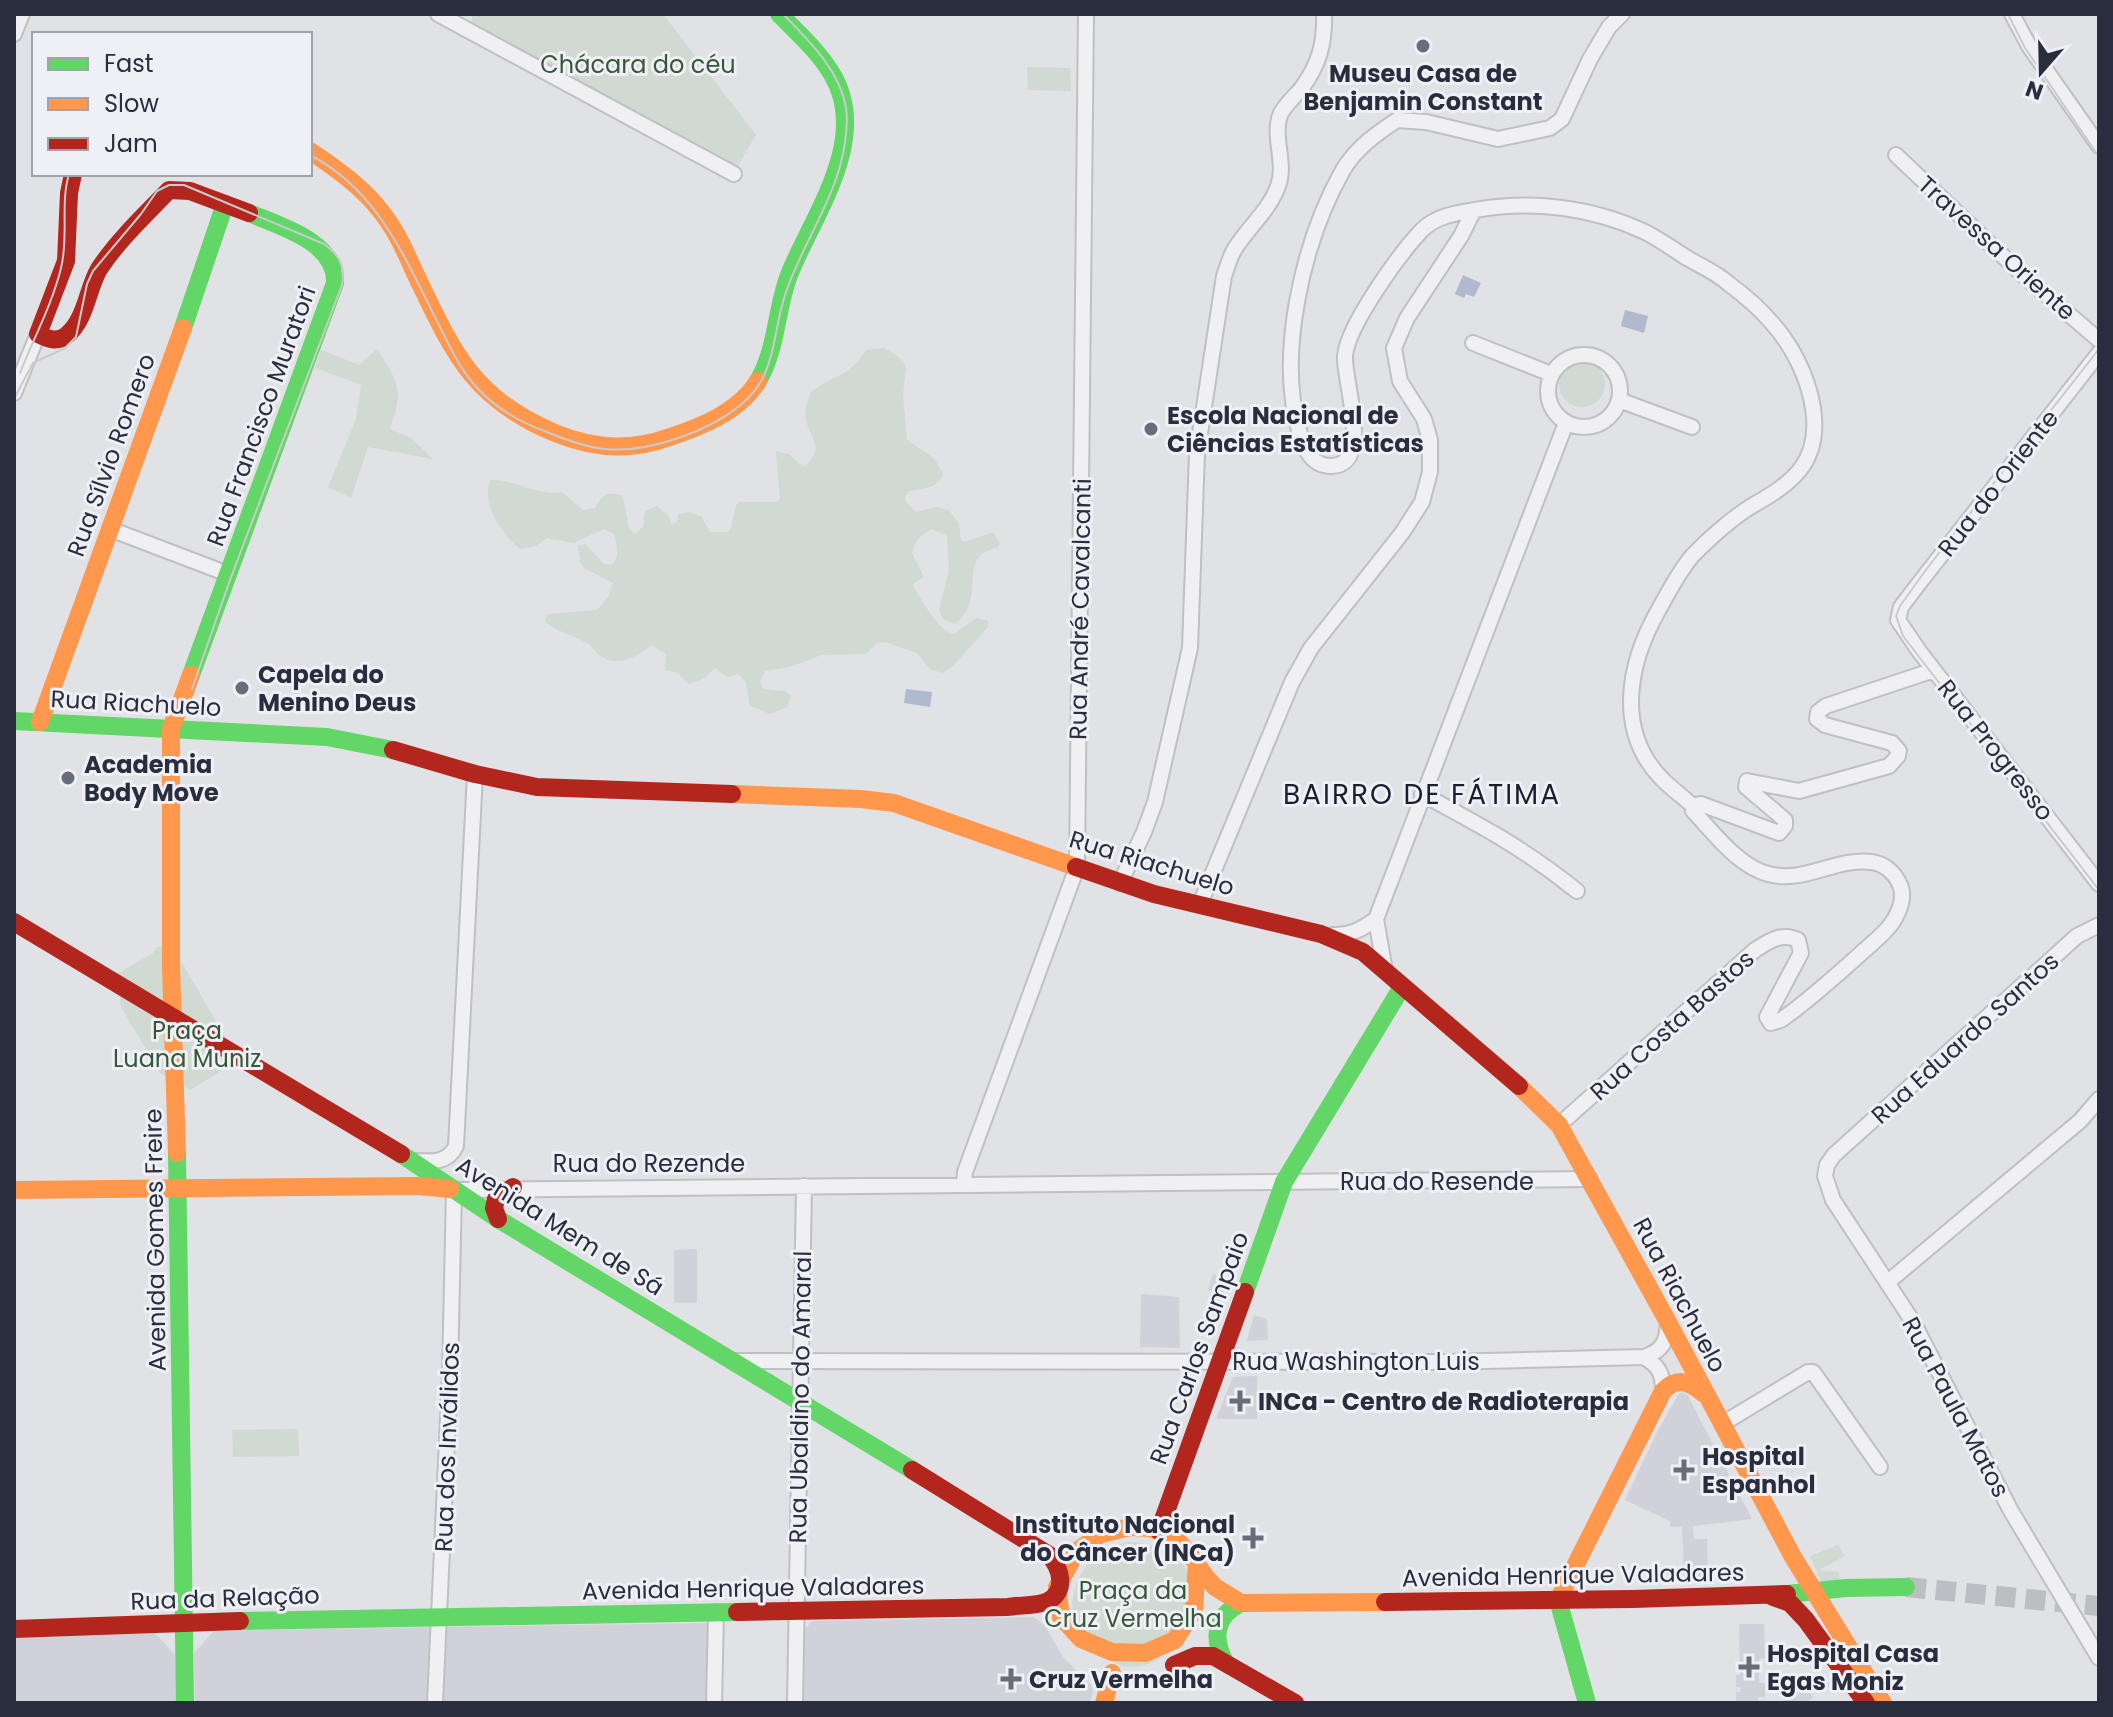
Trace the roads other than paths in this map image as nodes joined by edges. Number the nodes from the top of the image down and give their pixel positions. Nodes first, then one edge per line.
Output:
1 (22, 14) edge
2 (438, 14) edge
3 (779, 14) edge
4 (1086, 14) edge
5 (1324, 14) edge
6 (1622, 14) edge
7 (2012, 14) edge
8 (14, 34) edge
9 (2099, 146) edge
10 (312, 152) edge
11 (1896, 155) dead end
12 (734, 174) dead end
13 (73, 176) edge
14 (225, 204) junction
15 (1474, 210) junction
16 (38, 334) junction
17 (2099, 340) edge
18 (1473, 343) dead end
19 (2099, 353) edge
20 (1551, 374) junction
21 (14, 393) edge
22 (1619, 400) junction
23 (1566, 423) junction
24 (1692, 427) dead end
25 (110, 529) junction
26 (228, 574) junction
27 (1899, 614) joint
28 (1934, 670) junction
29 (14, 721) edge
30 (40, 722) junction
31 (171, 729) junction
32 (475, 774) junction
33 (1422, 794) junction
34 (1693, 806) junction
35 (1077, 867) junction
36 (1120, 883) junction
37 (2099, 884) edge
38 (1577, 891) dead end
39 (1200, 904) junction
40 (1376, 919) junction
41 (14, 922) edge
42 (2099, 925) edge
43 (1321, 934) junction
44 (1385, 972) junction
45 (1402, 987) junction
46 (173, 1019) junction
47 (2099, 1099) edge
48 (1559, 1125) junction
49 (1834, 1155) joint
50 (411, 1160) junction
51 (1590, 1179) junction
52 (1284, 1182) junction
53 (964, 1185) junction
54 (804, 1186) junction
55 (177, 1187) junction
56 (513, 1187) junction
57 (14, 1190) edge
58 (454, 1190) junction
59 (498, 1219) junction
60 (1888, 1282) junction
61 (1668, 1322) junction
62 (1644, 1357) junction
63 (732, 1361) junction
64 (1220, 1361) junction
65 (802, 1362) junction
66 (1663, 1391) junction
67 (1707, 1396) junction
68 (801, 1405) junction
69 (1722, 1424) junction
70 (1880, 1467) dead end
71 (1159, 1531) junction
72 (1197, 1562) junction
73 (1060, 1585) junction
74 (1906, 1587) tunnel mouth
75 (1815, 1592) junction
76 (1766, 1596) junction
77 (1558, 1600) junction
78 (1241, 1603) junction
79 (796, 1611) junction
80 (716, 1612) junction
81 (437, 1617) junction
82 (184, 1623) junction
83 (14, 1629) edge
84 (2099, 1658) edge
85 (1225, 1662) junction
86 (185, 1703) edge
87 (435, 1703) edge
88 (714, 1703) edge
89 (795, 1703) edge
90 (1104, 1703) edge
91 (1295, 1703) edge
92 (1587, 1703) edge
93 (1866, 1703) edge
94 (1883, 1703) edge

1 - 8 street
2 - 12 street
3 - 10 main road
4 - 35 street, Rua André Cavalcanti
5 - 36 street
6 - 15 street
7 - 9 street
11 - 17 street, Travessa Oriente
13 - 16 main road
14 - 16 main road, Rua Francisco Muratori
14 - 25 main road, Rua Sílvio Romero
14 - 26 main road, Rua Francisco Muratori
15 - 34 street
15 - 39 street
16 - 21 street
18 - 20 street
19 - 27 street, Rua do Oriente
20 - 22 street
20 - 23 street
22 - 23 street
22 - 24 street
23 - 33 street
25 - 26 street
25 - 30 main road, Rua Sílvio Romero
26 - 31 main road, Rua Francisco Muratori
27 - 28 street, Rua Progresso
28 - 34 street
28 - 37 street, Rua Progresso
29 - 30 main road, Rua Riachuelo
30 - 31 main road, Rua Riachuelo
31 - 32 main road, Rua Riachuelo
31 - 46 main road, Avenida Gomes Freire
32 - 35 main road, Rua Riachuelo
32 - 50 street
33 - 38 street
33 - 40 street
34 - 48 street, Rua Costa Bastos
35 - 36 main road, Rua Riachuelo
35 - 53 street, Rua André Cavalcanti
36 - 39 main road, Rua Riachuelo
39 - 43 main road, Rua Riachuelo
40 - 43 street
40 - 44 street
41 - 46 main road, Avenida Mem de Sá
42 - 49 street, Rua Eduardo Santos
43 - 44 main road, Rua Riachuelo
44 - 45 main road, Rua Riachuelo
45 - 48 main road, Rua Riachuelo
45 - 52 main road, Rua Carlos Sampaio
46 - 50 main road, Avenida Mem de Sá
46 - 55 main road, Avenida Gomes Freire
47 - 60 street
48 - 51 main road, Rua Riachuelo
49 - 60 street, Rua Paula Matos
50 - 58 main road, Avenida Mem de Sá
51 - 52 street, Rua do Resende
51 - 61 main road, Rua Riachuelo
52 - 53 street, Rua do Rezende
52 - 64 main road, Rua Carlos Sampaio
53 - 54 street, Rua do Rezende
54 - 56 street, Rua do Rezende
54 - 65 street, Rua Ubaldino do Amaral
55 - 57 main road, Rua do Rezende
55 - 58 main road, Rua do Rezende
55 - 82 main road, Avenida Gomes Freire
56 - 58 street, Rua do Rezende
56 - 59 main road
58 - 59 main road, Avenida Mem de Sá
58 - 81 street, Rua dos Inválidos
59 - 63 main road, Avenida Mem de Sá
60 - 84 street, Rua Paula Matos
61 - 62 street
61 - 67 main road, Rua Riachuelo
62 - 64 street, Rua Washington Luis
62 - 66 street
63 - 65 street, Rua Washington Luis
63 - 68 main road, Avenida Mem de Sá
64 - 65 street, Rua Washington Luis
64 - 71 main road, Rua Carlos Sampaio
65 - 68 street, Rua Ubaldino do Amaral
66 - 67 main road
66 - 77 main road
67 - 69 main road, Rua Riachuelo
68 - 73 main road, Avenida Mem de Sá
68 - 79 street, Rua Ubaldino do Amaral
69 - 70 street
69 - 75 main road, Rua Riachuelo
71 - 72 main road
71 - 73 main road
72 - 78 main road
72 - 85 main road
73 - 79 main road, Avenida Henrique Valadares
73 - 90 main road
74 - 75 main road, Avenida Henrique Valadares
75 - 76 main road, Avenida Henrique Valadares
75 - 94 main road, Rua Riachuelo
76 - 77 main road, Avenida Henrique Valadares
76 - 93 main road
77 - 78 main road, Avenida Henrique Valadares
77 - 92 main road
78 - 85 main road
79 - 80 main road, Avenida Henrique Valadares
79 - 89 street, Rua Ubaldino do Amaral
80 - 81 main road, Avenida Henrique Valadares
80 - 88 street
81 - 82 main road, Rua da Relação
81 - 87 street, Rua dos Inválidos
82 - 83 main road, Rua da Relação
82 - 86 main road, Avenida Gomes Freire
85 - 91 main road

